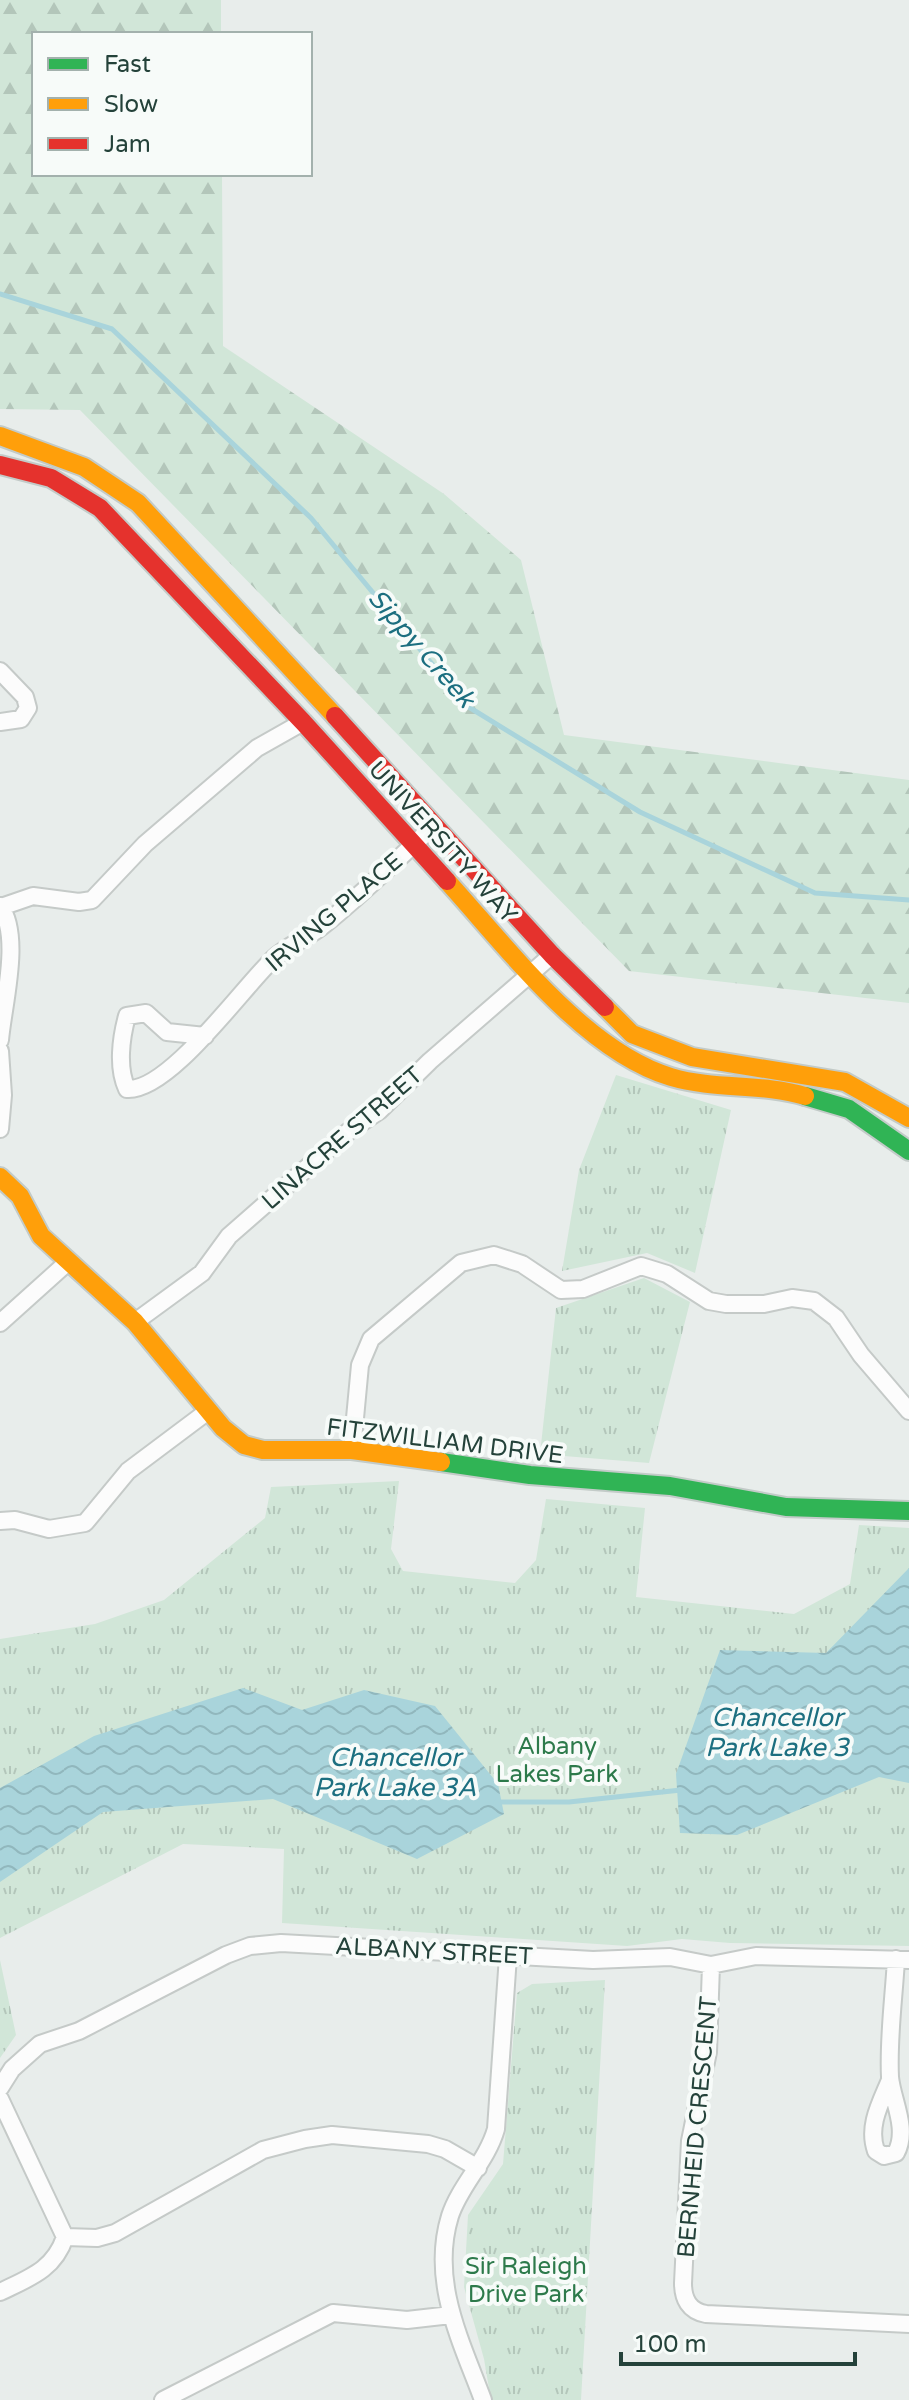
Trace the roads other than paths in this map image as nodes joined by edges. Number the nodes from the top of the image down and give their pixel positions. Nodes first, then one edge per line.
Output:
1 (0, 436) edge
2 (0, 465) edge
3 (0, 671) edge
4 (316, 694) junction
5 (287, 705) junction
6 (0, 722) edge
7 (303, 722) junction
8 (257, 748) junction
9 (434, 826) junction
10 (414, 843) junction
11 (2, 910) edge
12 (552, 955) junction
13 (530, 976) junction
14 (205, 1036) junction
15 (0, 1040) edge
16 (0, 1051) edge
17 (909, 1118) edge
18 (0, 1129) edge
19 (909, 1151) edge
20 (0, 1177) edge
21 (69, 1261) junction
22 (135, 1322) junction
23 (0, 1323) edge
24 (208, 1411) junction
25 (909, 1411) edge
26 (352, 1450) junction
27 (909, 1511) edge
28 (0, 1521) edge
29 (508, 1956) junction
30 (903, 1960) edge
31 (711, 1965) junction
32 (890, 2080) dead end
33 (0, 2088) edge
34 (0, 2099) edge
35 (478, 2168) junction
36 (65, 2237) junction
37 (0, 2292) edge
38 (451, 2315) junction
39 (909, 2324) edge
40 (163, 2400) edge
41 (483, 2400) edge

1 - 4 street, UNIVERSITY WAY
2 - 5 street, UNIVERSITY WAY
3 - 6 street
4 - 5 street
4 - 7 street
4 - 9 street, UNIVERSITY WAY
5 - 7 street, UNIVERSITY WAY
5 - 8 street
7 - 8 street
7 - 10 street, UNIVERSITY WAY
8 - 11 street
9 - 10 street, IRVING PLACE
9 - 12 street, UNIVERSITY WAY
10 - 13 street, UNIVERSITY WAY
10 - 14 street, IRVING PLACE
11 - 15 street
12 - 13 street, LINACRE STREET
12 - 17 street, UNIVERSITY WAY
13 - 19 street, UNIVERSITY WAY
13 - 22 street, LINACRE STREET
14 - 14 street, IRVING PLACE
16 - 18 street
20 - 21 street, FITZWILLIAM DRIVE
21 - 22 street, FITZWILLIAM DRIVE
21 - 23 street
22 - 24 street, FITZWILLIAM DRIVE
24 - 26 street, FITZWILLIAM DRIVE
24 - 28 street
25 - 26 street
26 - 27 street, FITZWILLIAM DRIVE
29 - 31 street, ALBANY STREET
29 - 33 street, ALBANY STREET
29 - 35 street
30 - 31 street, ALBANY STREET
30 - 32 street
31 - 39 street, BERNHEID CRESCENT
34 - 36 street
35 - 36 street
35 - 38 street
36 - 37 street
38 - 40 street
38 - 41 street

